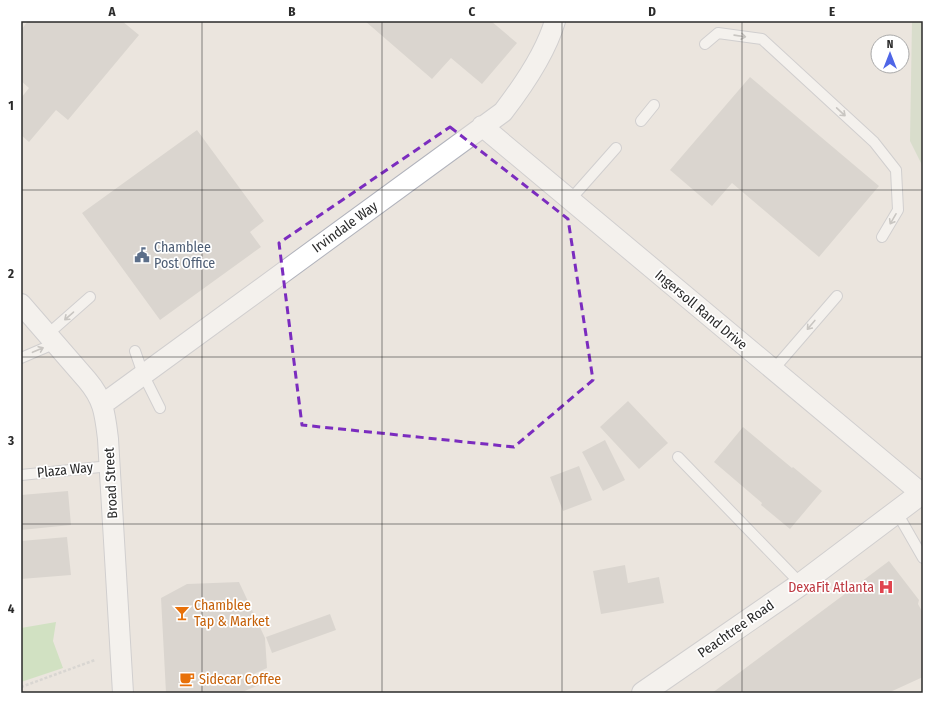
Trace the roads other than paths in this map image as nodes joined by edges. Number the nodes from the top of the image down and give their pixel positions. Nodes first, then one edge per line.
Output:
1 (555, 21) edge
2 (705, 44) dead end
3 (654, 105) dead end
4 (641, 121) dead end
5 (482, 126) junction
6 (616, 148) dead end
7 (570, 200) junction
8 (882, 237) dead end
9 (837, 296) dead end
10 (90, 297) dead end
11 (21, 304) edge
12 (52, 338) junction
13 (134, 351) dead end
14 (21, 358) edge
15 (773, 370) junction
16 (143, 374) junction
17 (103, 404) junction
18 (160, 408) dead end
19 (678, 457) dead end
20 (110, 466) junction
21 (21, 475) edge
22 (922, 492) edge
23 (896, 511) junction
24 (923, 558) edge
25 (801, 584) junction
26 (123, 693) edge
27 (643, 693) edge

1 - 5 street, Irvindale Way
2 -> 8 lane
3 - 4 lane
5 - 7 street, Ingersoll Rand Drive
5 - 16 street, Irvindale Way
6 - 7 lane
7 - 15 street, Ingersoll Rand Drive
9 -> 15 lane
10 -> 12 lane
11 - 12 street, Broad Street
14 -> 12 lane
12 - 17 street, Broad Street
13 - 16 lane
15 - 22 street, Ingersoll Rand Drive
16 - 17 street, Irvindale Way
16 - 18 lane
17 - 20 street, Broad Street
19 - 25 lane
20 - 21 lane, Plaza Way
20 - 26 street, Broad Street
22 - 23 street, Peachtree Road
23 - 24 lane
23 - 25 street, Peachtree Road
25 - 27 street, Peachtree Road

